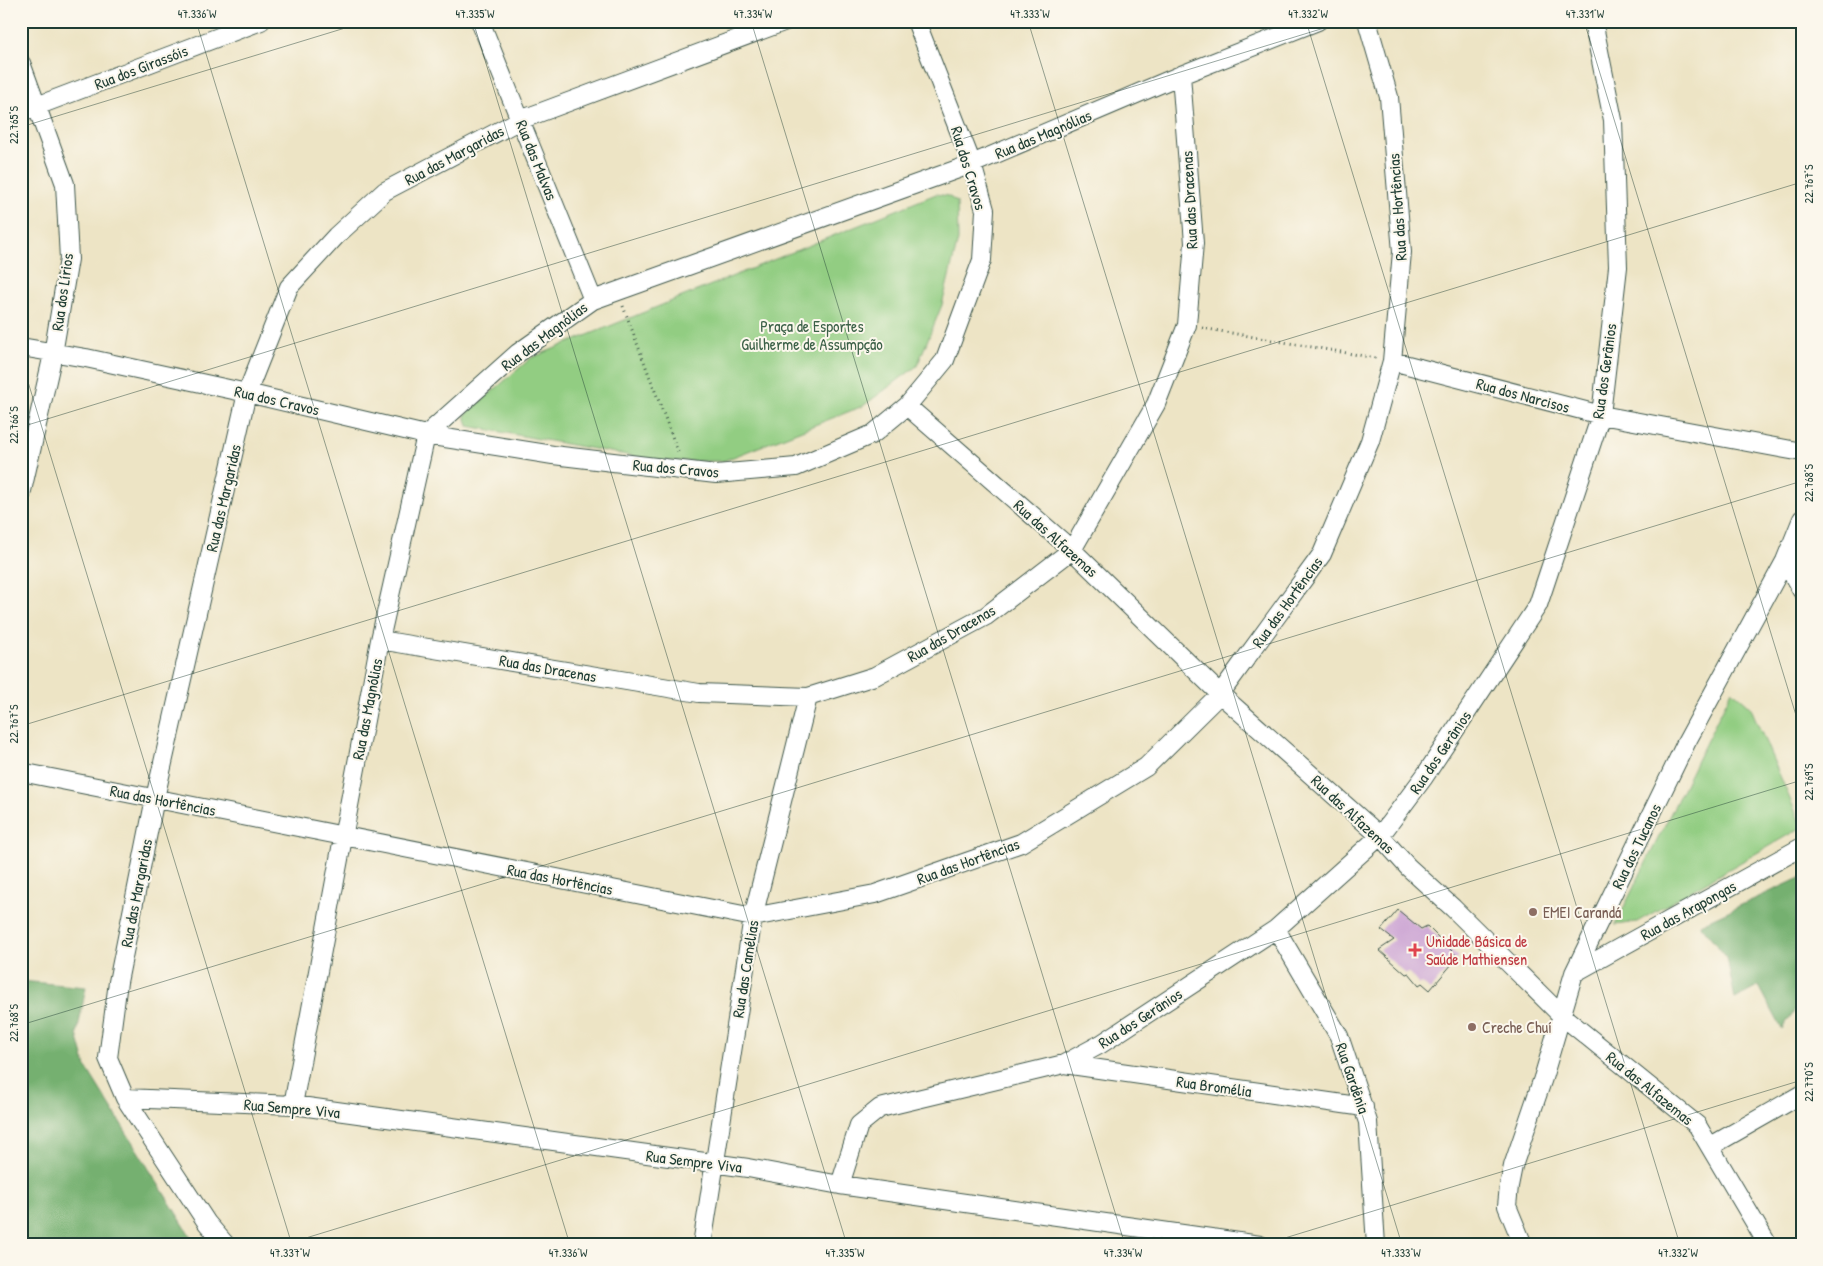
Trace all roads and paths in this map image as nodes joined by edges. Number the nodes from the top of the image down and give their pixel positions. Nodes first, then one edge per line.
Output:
1 (261, 21) edge
2 (480, 21) edge
3 (786, 21) edge
4 (916, 21) edge
5 (1318, 21) edge
6 (1367, 21) edge
7 (1593, 21) edge
8 (21, 62) edge
9 (1180, 75) junction
10 (38, 106) junction
11 (21, 112) edge
12 (520, 120) junction
13 (972, 164) junction
14 (618, 291) junction
15 (593, 300) junction
16 (1187, 325) junction
17 (21, 347) edge
18 (53, 354) junction
19 (1392, 361) junction
20 (247, 393) junction
21 (907, 406) junction
22 (1601, 415) junction
23 (426, 435) junction
24 (1802, 452) edge
25 (684, 470) junction
26 (21, 495) edge
27 (1802, 519) edge
28 (1072, 550) junction
29 (1785, 561) junction
30 (1802, 591) edge
31 (380, 640) junction
32 (1220, 694) junction
33 (808, 697) junction
34 (21, 772) edge
35 (155, 798) junction
36 (342, 836) junction
37 (1380, 836) junction
38 (1802, 847) edge
39 (753, 917) junction
40 (1276, 929) junction
41 (1574, 973) junction
42 (1561, 1015) junction
43 (1064, 1064) junction
44 (1802, 1094) edge
45 (125, 1098) junction
46 (293, 1105) junction
47 (1364, 1107) junction
48 (1711, 1146) junction
49 (714, 1165) junction
50 (840, 1185) junction
51 (1214, 1242) edge
52 (226, 1245) edge
53 (702, 1245) edge
54 (1260, 1245) edge
55 (1376, 1245) edge
56 (1523, 1245) edge
57 (1768, 1245) edge

1 - 10 street, Rua dos Girassóis
2 - 12 street, Rua das Malvas
3 - 12 street, Rua das Margaridas
4 - 13 street, Rua dos Cravos
5 - 9 street, Rua das Magnólias
6 - 19 street, Rua das Hortências
7 - 22 street, Rua dos Gerânios
8 - 10 street, Rua dos Lírios
9 - 13 street, Rua das Magnólias
9 - 16 street, Rua das Dracenas
10 - 11 street, Rua dos Girassóis
10 - 18 street, Rua dos Lírios
12 - 15 street, Rua das Malvas
12 - 20 street, Rua das Margaridas
13 - 14 street, Rua das Magnólias
13 - 21 street, Rua dos Cravos
14 - 15 street, Rua das Magnólias
14 - 25 path
15 - 23 street, Rua das Magnólias
16 - 19 path
16 - 28 street, Rua das Dracenas
17 - 18 street, Rua dos Cravos
18 - 20 street, Rua dos Cravos
18 - 26 street, Rua dos Lírios
19 - 22 street, Rua dos Narcisos
19 - 32 street, Rua das Hortências
20 - 23 street, Rua dos Cravos
20 - 35 street, Rua das Margaridas
21 - 25 street, Rua dos Cravos
21 - 28 street, Rua das Alfazemas
22 - 24 street, Rua dos Narcisos
22 - 37 street, Rua dos Gerânios
23 - 25 street, Rua dos Cravos
23 - 31 street, Rua das Magnólias
27 - 29 street, Rua dos Tucanos
28 - 32 street, Rua das Alfazemas
28 - 33 street, Rua das Dracenas
29 - 30 street
29 - 41 street, Rua dos Tucanos
31 - 33 street, Rua das Dracenas
31 - 36 street, Rua das Magnólias
32 - 37 street, Rua das Alfazemas
32 - 39 street, Rua das Hortências
33 - 39 street, Rua das Camélias
34 - 35 street, Rua das Hortências
35 - 36 street, Rua das Hortências
35 - 45 street, Rua das Margaridas
36 - 39 street, Rua das Hortências
36 - 46 street, Rua das Magnólias
37 - 40 street, Rua dos Gerânios
37 - 42 street, Rua das Alfazemas
38 - 41 street, Rua das Arapongas
39 - 49 street, Rua das Camélias
40 - 43 street, Rua dos Gerânios
40 - 47 street, Rua Gardênia
41 - 42 street, Rua dos Tucanos
42 - 48 street, Rua das Alfazemas
42 - 56 street, Rua dos Tucanos
43 - 47 street, Rua Bromélia
43 - 50 street, Rua dos Gerânios
44 - 48 street
45 - 46 street, Rua Sempre Viva
45 - 52 street, Rua das Margaridas
46 - 49 street, Rua Sempre Viva
47 - 55 street, Rua Gardênia
48 - 57 street, Rua das Alfazemas
49 - 50 street, Rua Sempre Viva
49 - 53 street, Rua das Camélias
50 - 51 street, Rua Sempre Viva
51 - 54 street, Rua Sempre Viva

